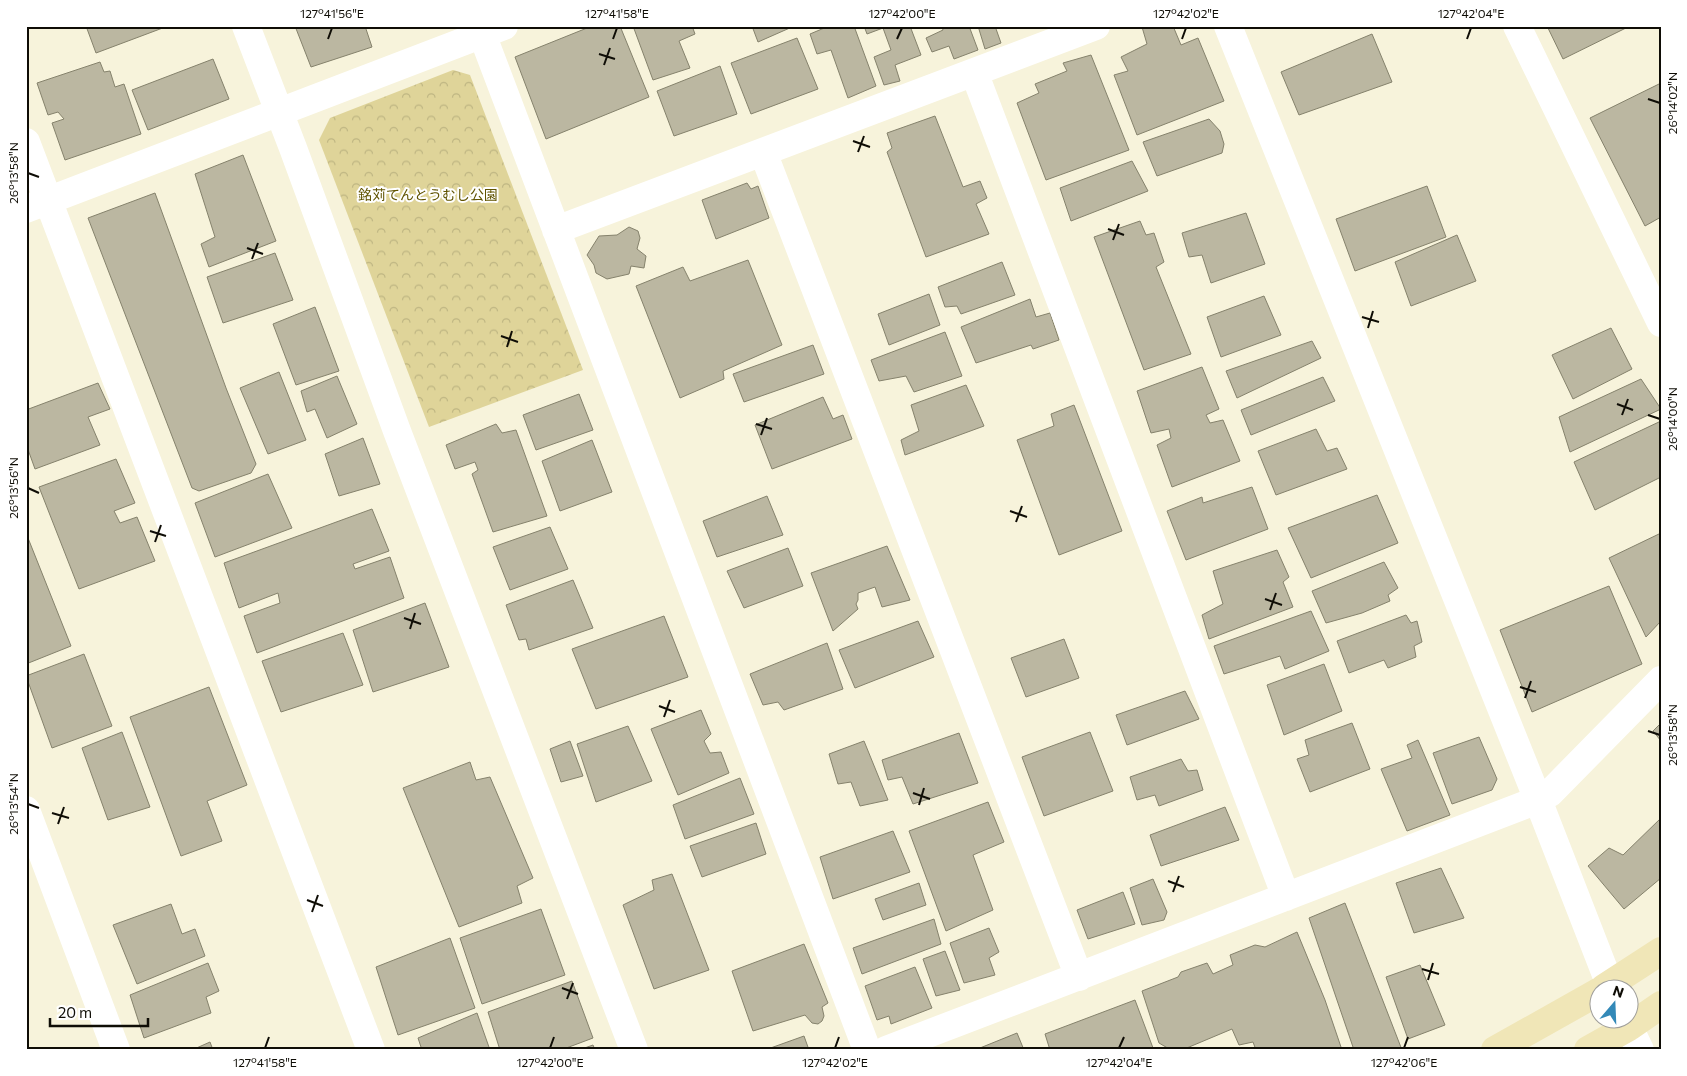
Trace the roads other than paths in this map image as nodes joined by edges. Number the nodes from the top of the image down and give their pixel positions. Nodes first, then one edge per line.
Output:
1 (246, 26) edge
2 (1096, 26) edge
3 (1228, 26) edge
4 (1518, 26) edge
5 (488, 29) edge
6 (974, 72) junction
7 (279, 111) junction
8 (26, 142) edge
9 (763, 152) junction
10 (37, 205) edge
11 (556, 230) junction
12 (1661, 323) edge
13 (1661, 680) edge
14 (1538, 800) junction
15 (26, 810) edge
16 (1286, 897) junction
17 (1661, 951) edge
18 (1078, 977) junction
19 (1601, 978) edge
20 (1620, 978) edge
21 (1590, 996) edge
22 (1661, 1005) edge
23 (1634, 1038) edge
24 (116, 1050) edge
25 (372, 1050) edge
26 (634, 1050) edge
27 (867, 1050) edge
28 (886, 1050) edge
29 (1495, 1050) edge
30 (1588, 1050) edge

1 - 7 street
2 - 6 street
3 - 14 street
4 - 12 street
5 - 7 street
5 - 11 street
6 - 9 street
6 - 16 street
7 - 10 street
7 - 26 street
8 - 10 street
9 - 11 street
9 - 18 street
10 - 25 street
11 - 27 street
13 - 14 street
14 - 16 street
14 - 19 street
15 - 24 street
16 - 18 street
17 - 20 main road
18 - 28 street
21 - 29 main road
22 - 23 main road
23 - 30 main road

